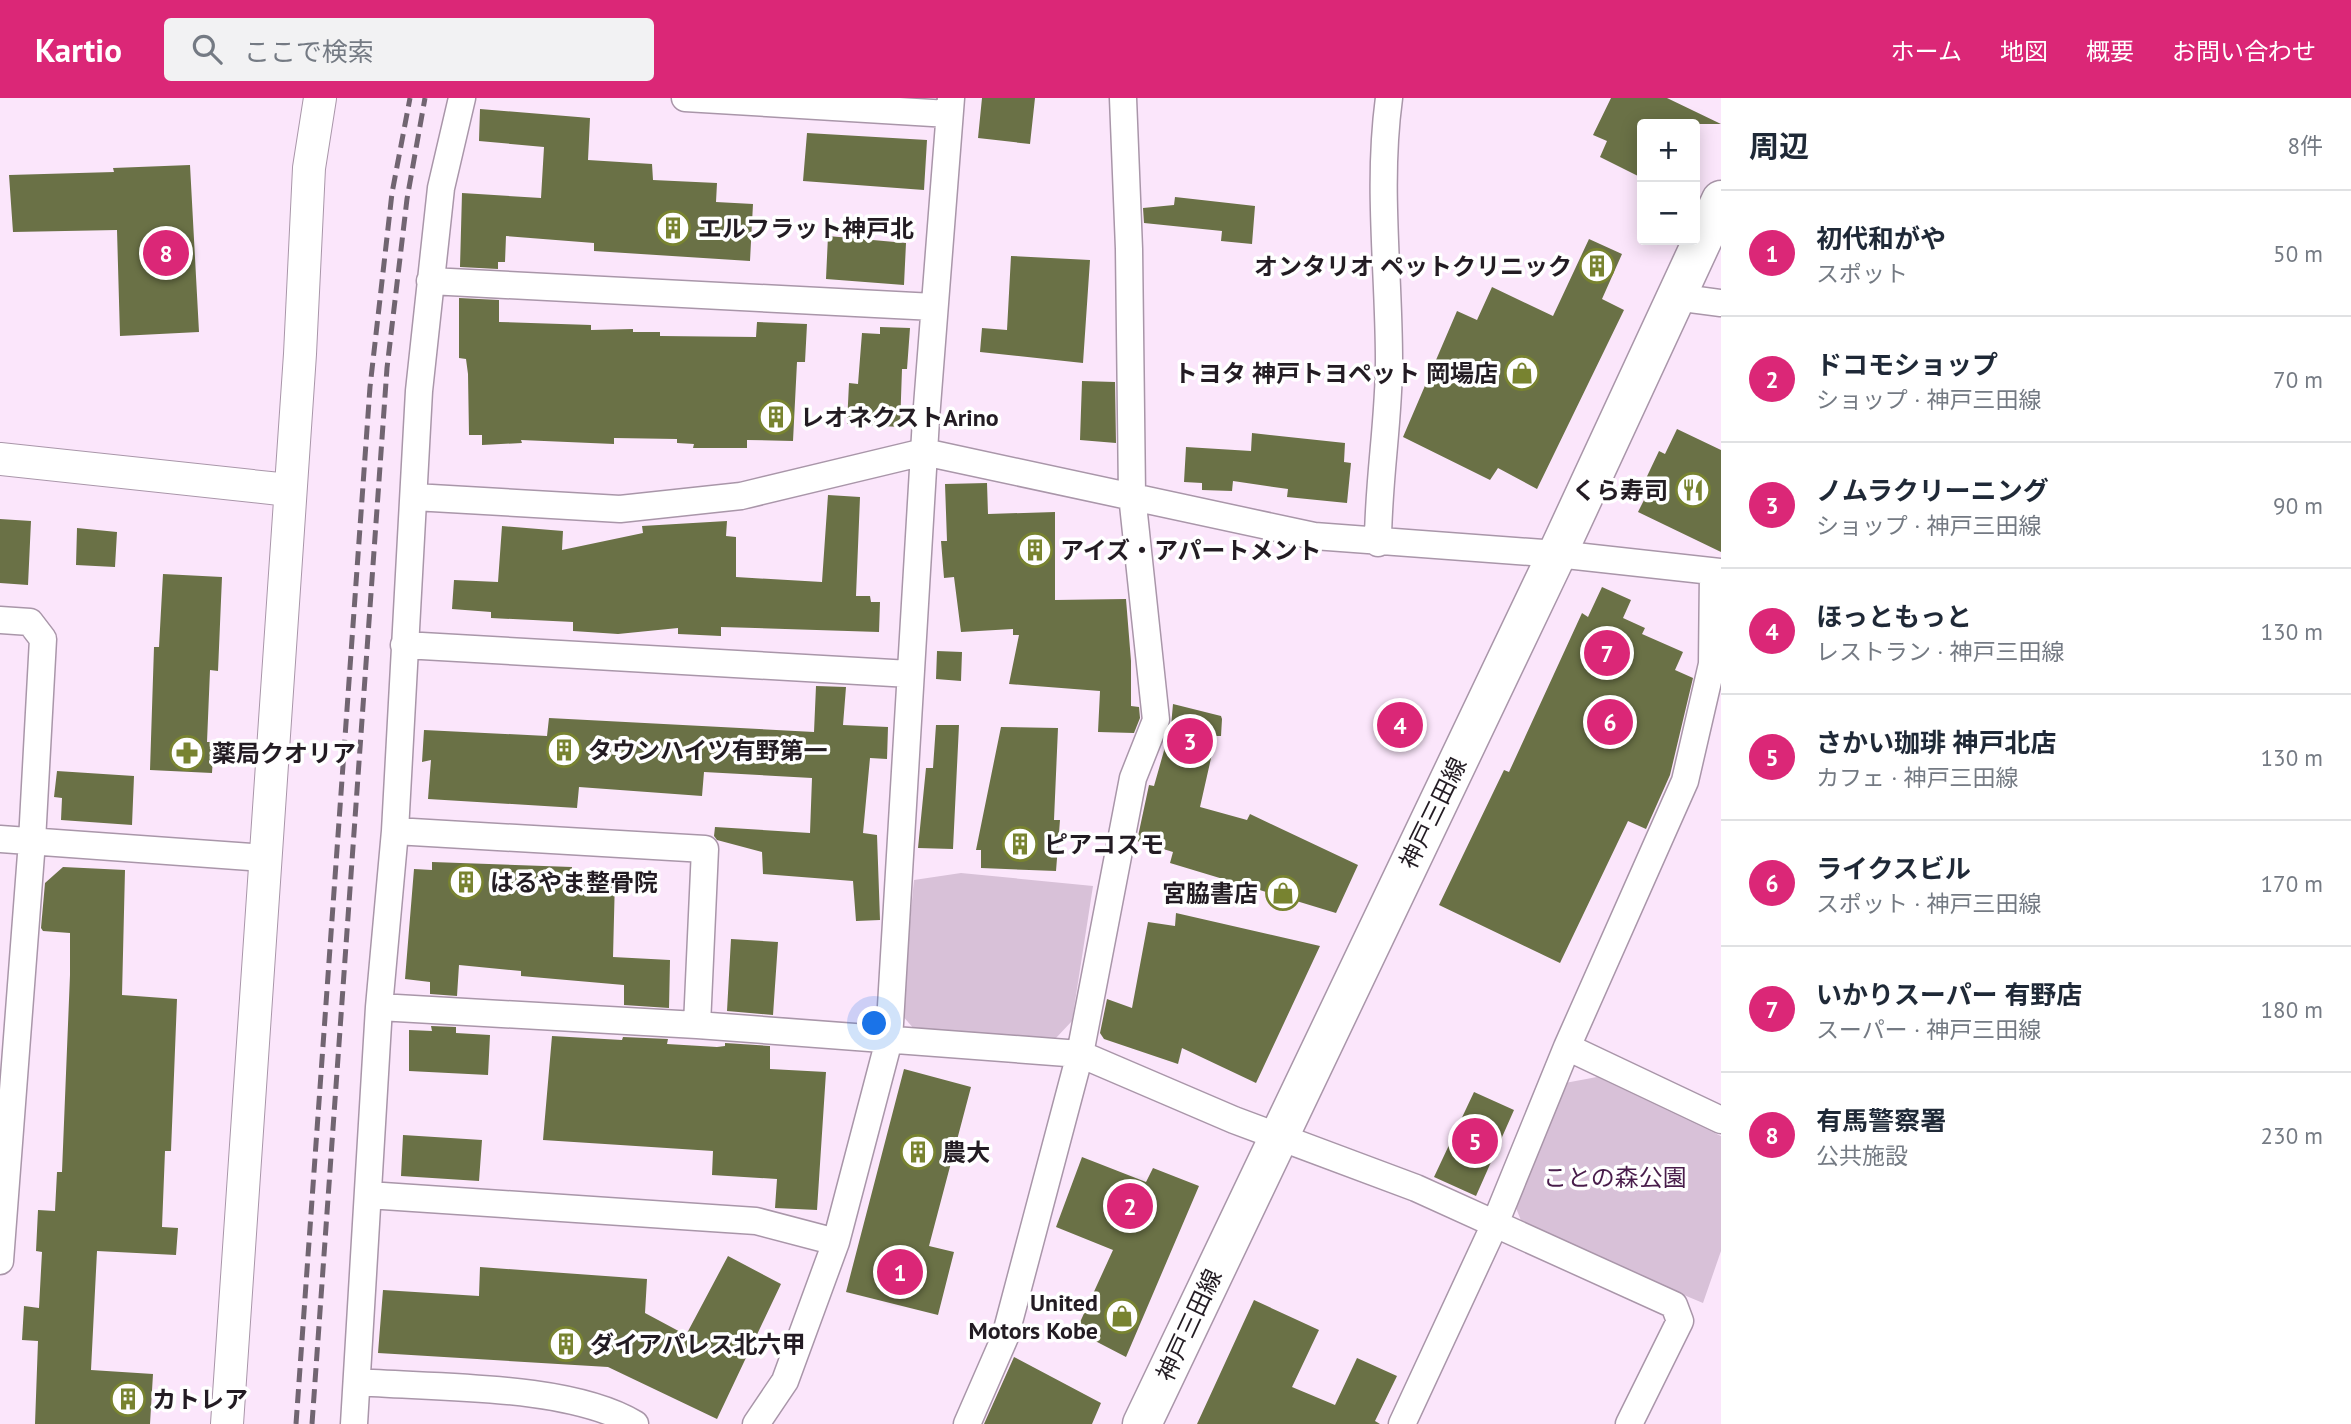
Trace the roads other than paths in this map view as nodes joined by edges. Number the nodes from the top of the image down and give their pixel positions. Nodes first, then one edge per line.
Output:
1 (320, 98) edge
2 (462, 98) edge
3 (685, 98) edge
4 (1123, 98) edge
5 (1389, 98) edge
6 (950, 106) edge
7 (1721, 200) edge
8 (430, 281) junction
9 (1675, 296) junction
10 (1721, 303) edge
11 (934, 307) junction
12 (924, 452) junction
13 (0, 459) edge
14 (289, 490) junction
15 (1132, 495) junction
16 (414, 497) junction
17 (1378, 543) junction
18 (1557, 554) junction
19 (1717, 572) edge
20 (0, 620) edge
21 (404, 645) junction
22 (910, 674) junction
23 (395, 831) junction
24 (0, 839) edge
25 (32, 841) junction
26 (265, 858) junction
27 (379, 1007) junction
28 (697, 1025) junction
29 (889, 1040) junction
30 (1567, 1047) junction
31 (7, 1053) edge
32 (1080, 1054) junction
33 (1721, 1120) edge
34 (1278, 1136) junction
35 (368, 1195) junction
36 (1494, 1226) junction
37 (836, 1242) junction
38 (0, 1260) edge
39 (357, 1382) junction
40 (227, 1424) edge
41 (354, 1424) edge
42 (635, 1424) edge
43 (756, 1424) edge
44 (967, 1424) edge
45 (1142, 1424) edge
46 (1402, 1424) edge
47 (1629, 1424) edge

1 - 14 street
2 - 8 street
3 - 6 street
4 - 15 street
5 - 17 street
6 - 11 street
7 - 9 main road, 神戸三田線
8 - 11 street
8 - 16 street
9 - 10 street
9 - 18 main road, 神戸三田線
11 - 12 street
12 - 15 street
12 - 16 street
12 - 22 street
13 - 14 street
14 - 26 street
15 - 17 street
15 - 32 street
16 - 21 street
17 - 18 street
18 - 19 street
18 - 34 main road, 神戸三田線
19 - 30 street
20 - 25 street
21 - 22 street
21 - 23 street
22 - 29 street
23 - 27 street
23 - 28 street
24 - 25 street
25 - 26 street
25 - 31 street
26 - 40 street
27 - 28 street
27 - 35 street
28 - 29 street
29 - 32 street
29 - 37 street
30 - 33 street
30 - 36 street
31 - 38 street
32 - 34 street
32 - 44 street
34 - 36 street
34 - 45 main road, 神戸三田線
35 - 37 street
35 - 39 street
36 - 46 street
36 - 47 street
37 - 43 street
39 - 41 street
39 - 42 street

